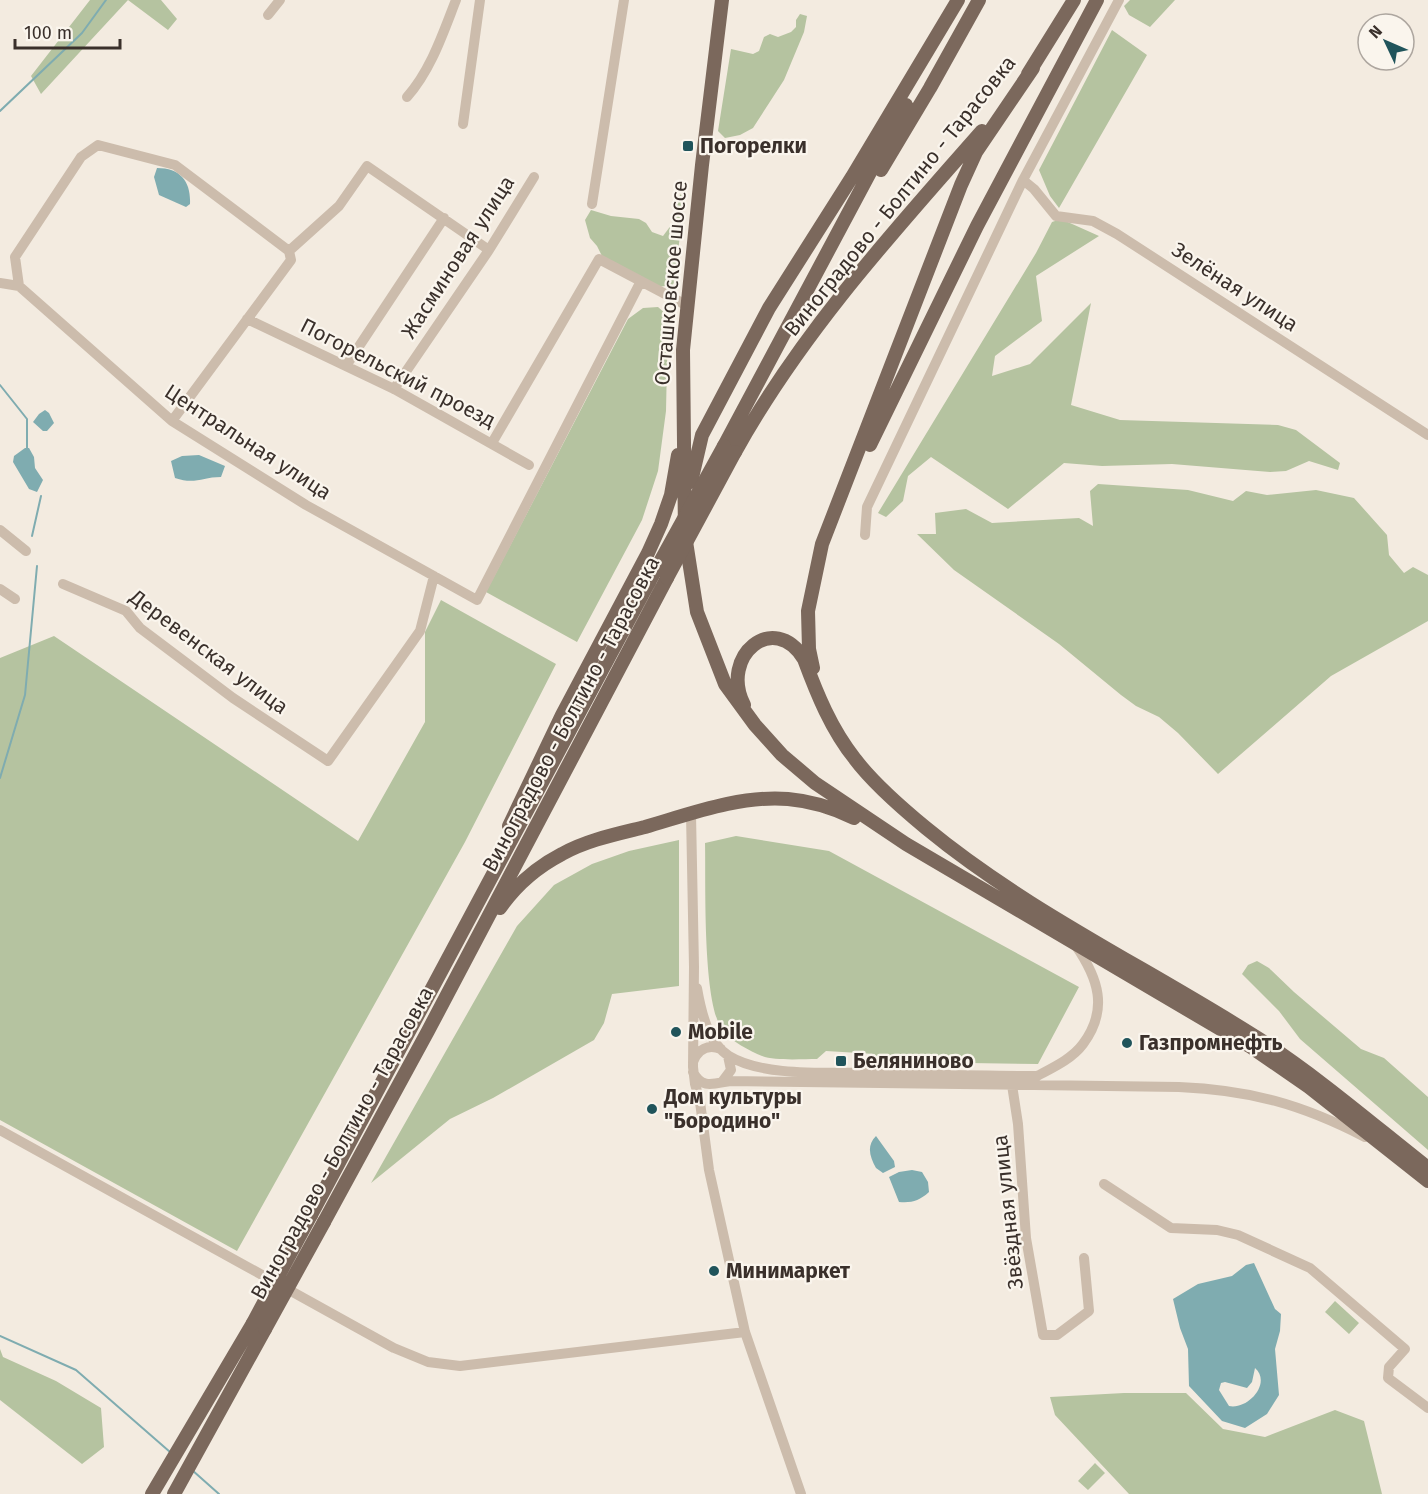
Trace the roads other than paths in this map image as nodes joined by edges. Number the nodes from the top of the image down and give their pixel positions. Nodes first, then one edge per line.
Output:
1 (280, 0) edge
2 (456, 0) edge
3 (480, 0) edge
4 (624, 0) edge
5 (722, 0) edge
6 (957, 0) edge
7 (962, 0) edge
8 (978, 0) edge
9 (1074, 0) edge
10 (1097, 0) edge
11 (1119, 0) edge
12 (268, 15) dead end
13 (1033, 68) junction
14 (406, 97) dead end
15 (463, 124) dead end
16 (534, 177) dead end
17 (1023, 180) junction
18 (592, 204) dead end
19 (444, 218) junction
20 (489, 250) junction
21 (290, 251) junction
22 (641, 281) junction
23 (0, 283) edge
24 (19, 286) junction
25 (686, 305) junction
26 (794, 314) junction
27 (247, 319) junction
28 (346, 366) junction
29 (394, 389) junction
30 (172, 421) junction
31 (684, 423) junction
32 (1428, 435) edge
33 (492, 443) junction
34 (729, 449) junction
35 (529, 465) dead end
36 (685, 529) junction
37 (0, 530) edge
38 (865, 535) dead end
39 (822, 543) junction
40 (26, 551) dead end
41 (434, 576) junction
42 (63, 584) dead end
43 (0, 589) edge
44 (15, 599) dead end
45 (817, 691) junction
46 (755, 725) junction
47 (691, 814) junction
48 (891, 834) junction
49 (465, 926) junction
50 (1073, 942) junction
51 (694, 967) junction
52 (428, 1031) junction
53 (724, 1052) junction
54 (693, 1067) junction
55 (717, 1084) junction
56 (1012, 1085) junction
57 (700, 1102) junction
58 (0, 1130) edge
59 (1386, 1142) junction
60 (1428, 1168) edge
61 (1428, 1182) edge
62 (1104, 1184) dead end
63 (317, 1219) junction
64 (1084, 1258) dead end
65 (740, 1308) junction
66 (259, 1326) junction
67 (745, 1332) junction
68 (717, 1335) junction
69 (1428, 1408) edge
70 (152, 1494) edge
71 (174, 1494) edge
72 (801, 1494) edge

1 - 12 street
2 - 14 street
3 - 15 street
4 - 18 street
5 - 25 main road, Осташковское шоссе
6 - 36 main road
7 - 26 main road, Виноградово - Болтино - Тарасовка
8 - 26 main road
9 - 13 main road, Виноградово - Болтино - Тарасовка
10 - 39 main road
11 - 17 street
13 - 34 main road, Виноградово - Болтино - Тарасовка
13 - 39 main road
16 - 20 street, Жасминовая улица
17 - 32 street, Зелёная улица
17 - 38 street
19 - 20 street
19 - 21 street
19 - 28 street
20 - 29 street, Жасминовая улица
21 - 24 street
21 - 27 street
22 - 25 street
22 - 33 street
22 - 41 street, Центральная улица
23 - 24 street
24 - 30 street, Центральная улица
25 - 31 main road, Осташковское шоссе
26 - 34 main road, Виноградово - Болтино - Тарасовка
27 - 28 street, Погорельский проезд
27 - 30 street
28 - 29 street, Погорельский проезд
29 - 33 street, Погорельский проезд
30 - 41 street, Центральная улица
31 - 36 main road, Осташковское шоссе
31 - 49 main road
33 - 35 street, Погорельский проезд
34 - 49 main road, Виноградово - Болтино - Тарасовка, bridge
34 - 52 main road, Виноградово - Болтино - Тарасовка, bridge
36 - 46 main road
37 - 40 street
39 - 45 main road
41 - 42 street, Деревенская улица
43 - 44 street
45 - 46 main road
45 - 59 main road
46 - 48 main road
47 - 48 main road
47 - 51 street
47 - 52 main road
48 - 50 main road
49 - 63 main road, Виноградово - Болтино - Тарасовка
50 - 53 street
50 - 59 main road
51 - 53 street
51 - 54 street
52 - 63 main road, Виноградово - Болтино - Тарасовка
53 - 54 street
53 - 55 street
54 - 55 street
54 - 57 street
55 - 56 street
55 - 57 street
56 - 59 street
56 - 64 street, Звёздная улица
57 - 65 street
58 - 68 street
59 - 60 main road
59 - 61 main road
62 - 69 street
63 - 66 main road, Виноградово - Болтино - Тарасовка, bridge
65 - 67 street
65 - 68 street
66 - 70 main road, Виноградово - Болтино - Тарасовка
66 - 71 main road, Виноградово - Болтино - Тарасовка
67 - 68 street
67 - 72 street

